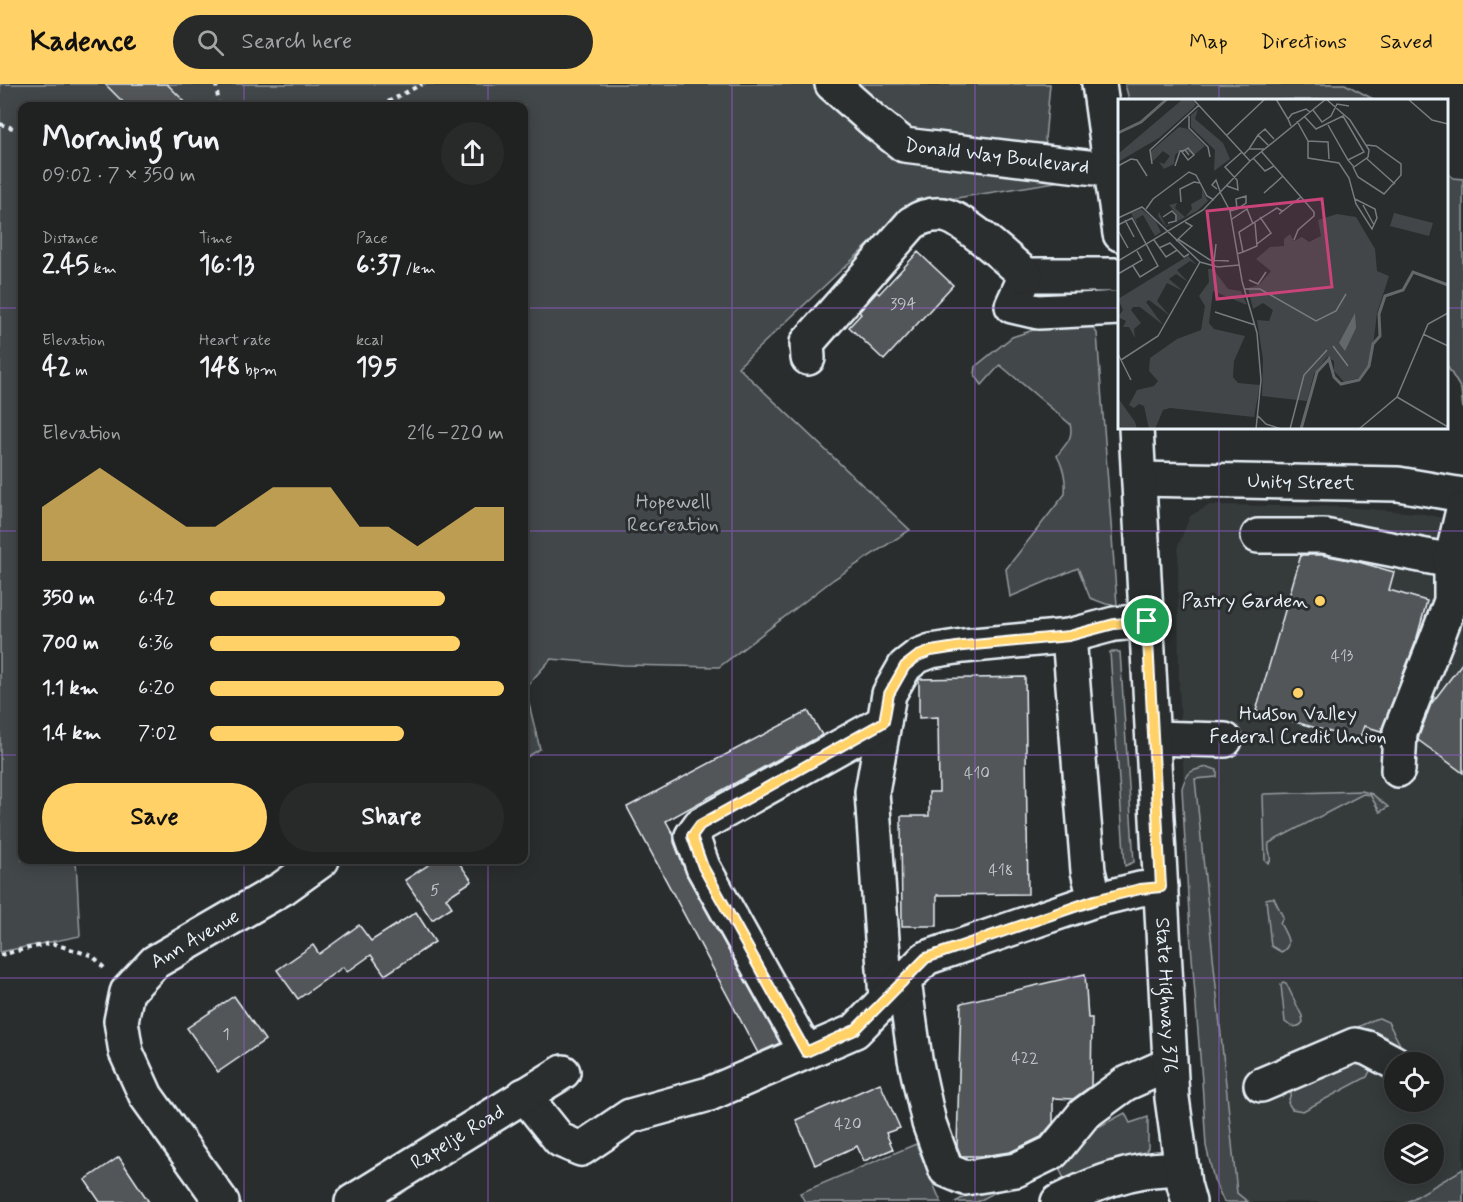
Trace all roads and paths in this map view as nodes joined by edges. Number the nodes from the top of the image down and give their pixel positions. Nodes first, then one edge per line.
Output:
1 (216, 84) edge
2 (422, 84) edge
3 (832, 84) edge
4 (1099, 84) edge
5 (218, 102) edge
6 (388, 102) edge
7 (0, 124) edge
8 (18, 130) edge
9 (1112, 170) junction
10 (1118, 225) edge
11 (1026, 275) junction
12 (1118, 275) edge
13 (1118, 309) edge
14 (808, 358) dead end
15 (1136, 429) edge
16 (1139, 479) junction
17 (1463, 495) edge
18 (1463, 510) edge
19 (1258, 536) dead end
20 (1457, 564) edge
21 (1147, 621) junction
22 (1069, 636) junction
23 (884, 722) junction
24 (1153, 738) junction
25 (1225, 740) dead end
26 (1398, 770) dead end
27 (316, 864) edge
28 (1161, 887) junction
29 (1095, 900) junction
30 (0, 955) edge
31 (895, 990) junction
32 (127, 992) junction
33 (806, 1052) junction
34 (1384, 1057) edge
35 (1170, 1064) junction
36 (563, 1072) dead end
37 (1261, 1085) dead end
38 (524, 1095) junction
39 (1189, 1189) edge
40 (1091, 1194) edge
41 (222, 1202) edge
42 (352, 1202) edge
43 (1058, 1202) edge

1 - 5 path
2 - 6 path
3 - 9 street, Donald Way Boulevard
4 - 9 street
7 - 8 path
9 - 10 street
11 - 12 street
11 - 13 street
11 - 14 street
15 - 16 street, State Highway 376
16 - 17 street, Unity Street
16 - 21 street, State Highway 376
18 - 20 street
19 - 20 street
20 - 26 street
21 - 22 street
21 - 24 street, State Highway 376
22 - 23 street
22 - 29 street
23 - 31 street
23 - 33 street
24 - 25 street
24 - 28 street, State Highway 376
27 - 32 street, Ann Avenue
28 - 29 street
28 - 35 street, State Highway 376
29 - 31 street
30 - 32 path
31 - 33 street
31 - 35 street
32 - 41 street
33 - 38 street
34 - 37 street
35 - 39 street, State Highway 376
36 - 38 street, Rapelje Road
38 - 42 street, Rapelje Road
39 - 40 street
40 - 43 street

